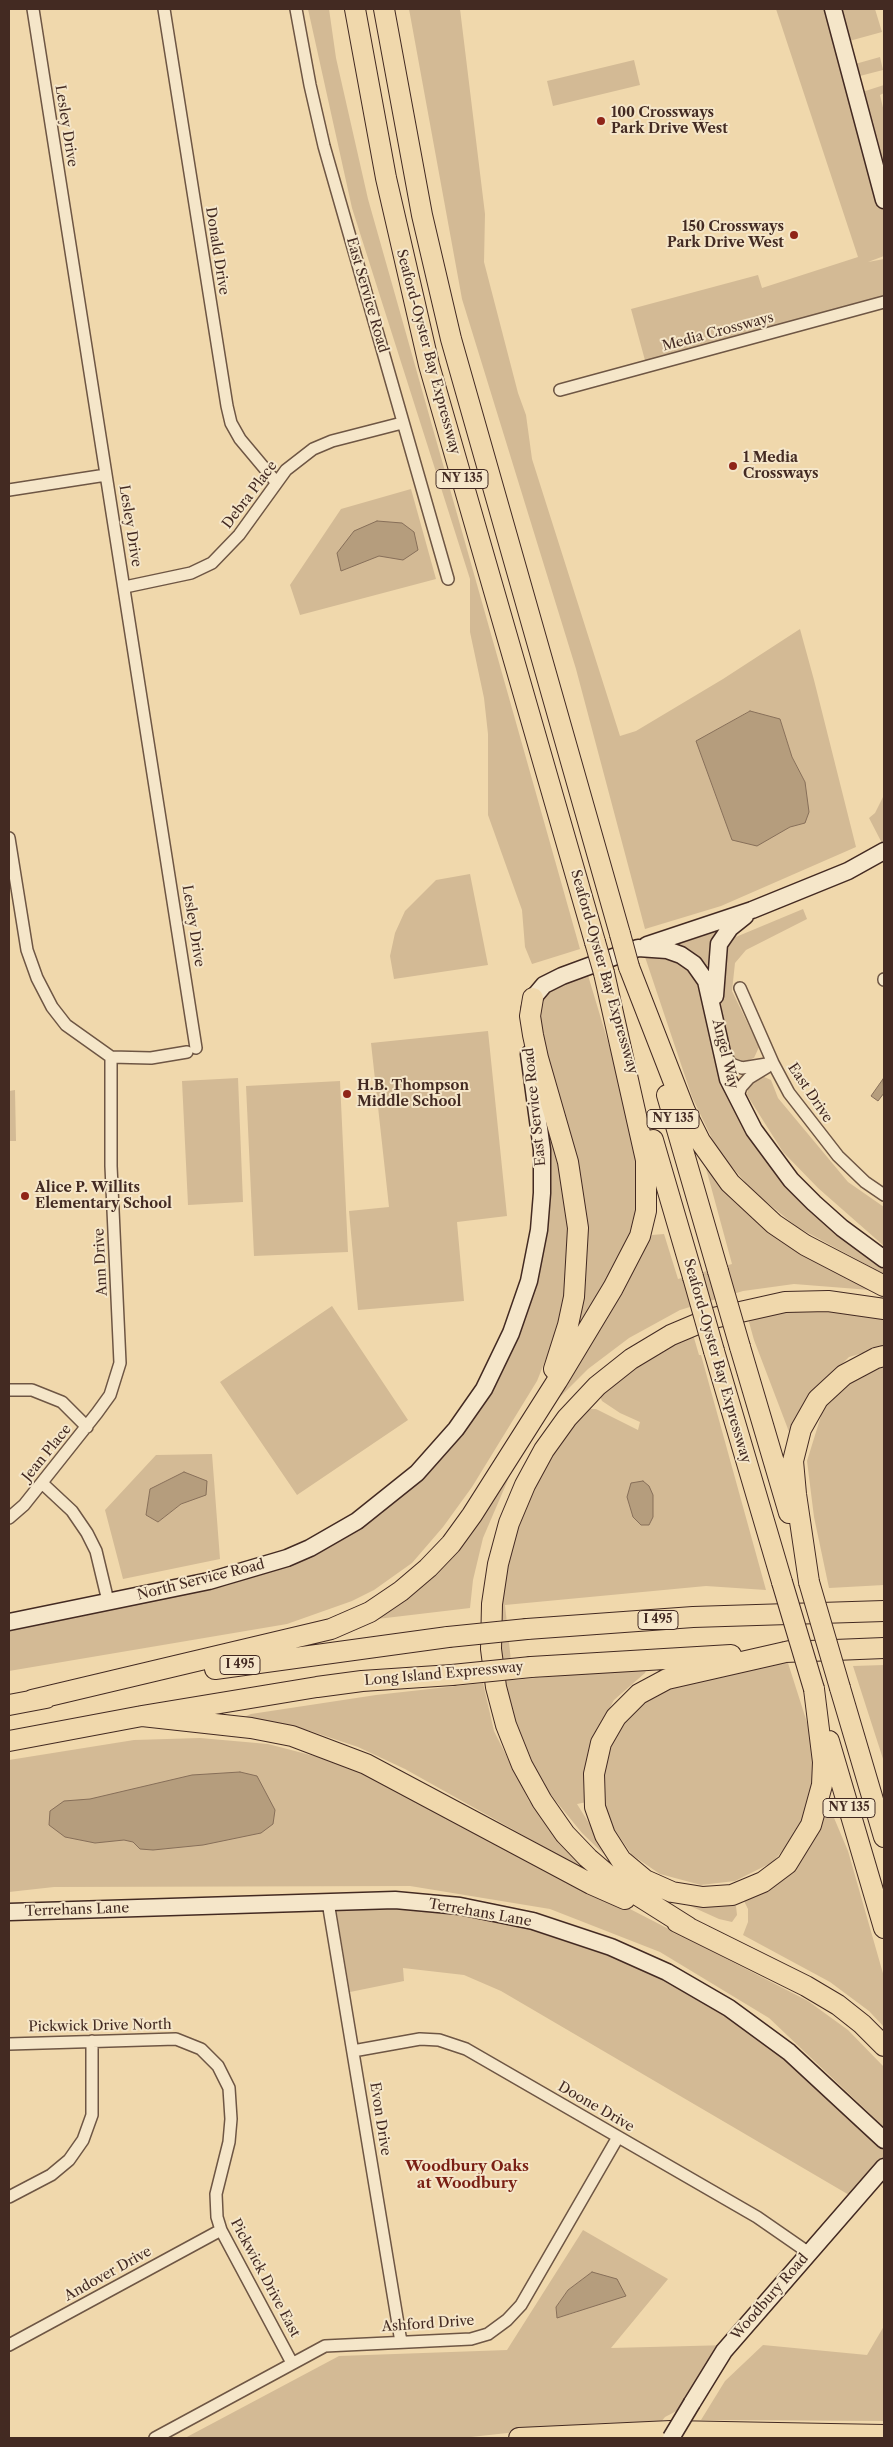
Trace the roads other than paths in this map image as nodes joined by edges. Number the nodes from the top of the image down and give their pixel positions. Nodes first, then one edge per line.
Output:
1 (33, 9) edge
2 (164, 9) edge
3 (296, 9) edge
4 (345, 9) edge
5 (355, 9) edge
6 (384, 9) edge
7 (392, 9) edge
8 (832, 9) edge
9 (386, 178) junction
10 (884, 200) edge
11 (422, 215) junction
12 (884, 302) edge
13 (560, 390) dead end
14 (402, 423) junction
15 (106, 474) junction
16 (276, 482) junction
17 (9, 490) edge
18 (448, 579) dead end
19 (124, 588) junction
20 (9, 838) edge
21 (884, 851) edge
22 (752, 910) junction
23 (638, 948) junction
24 (629, 967) junction
25 (604, 973) junction
26 (740, 988) dead end
27 (533, 998) junction
28 (716, 1026) junction
29 (722, 1050) junction
30 (111, 1057) junction
31 (773, 1063) junction
32 (737, 1099) junction
33 (884, 1195) edge
34 (884, 1259) edge
35 (884, 1286) edge
36 (884, 1309) edge
37 (884, 1356) edge
38 (9, 1390) edge
39 (87, 1427) junction
40 (446, 1441) joint
41 (498, 1472) junction
42 (42, 1483) junction
43 (9, 1518) edge
44 (809, 1582) junction
45 (108, 1602) junction
46 (884, 1604) edge
47 (884, 1611) edge
48 (789, 1614) junction
49 (9, 1622) edge
50 (884, 1648) edge
51 (790, 1651) junction
52 (840, 1688) junction
53 (814, 1689) junction
54 (32, 1700) junction
55 (9, 1705) edge
56 (142, 1716) junction
57 (9, 1741) edge
58 (884, 1790) edge
59 (884, 1837) edge
60 (328, 1902) junction
61 (9, 1912) edge
62 (688, 1927) junction
63 (884, 1928) edge
64 (92, 2041) junction
65 (9, 2044) edge
66 (884, 2046) edge
67 (353, 2051) junction
68 (214, 2062) joint
69 (618, 2137) junction
70 (884, 2140) edge
71 (884, 2167) edge
72 (9, 2197) edge
73 (221, 2230) junction
74 (809, 2253) junction
75 (401, 2342) junction
76 (9, 2345) edge
77 (292, 2363) junction
78 (884, 2435) edge
79 (155, 2438) edge
80 (519, 2438) edge
81 (671, 2438) edge

1 - 15 street, Lesley Drive
2 - 16 street, Donald Drive
3 - 14 street, East Service Road
4 - 9 highway
5 - 9 highway, Seaford-Oyster Bay Expressway / NY 135
6 - 11 highway, Seaford-Oyster Bay Expressway / NY 135
7 - 11 highway
8 - 10 main road
9 - 25 highway, Seaford-Oyster Bay Expressway / NY 135, bridge
11 - 24 highway, Seaford-Oyster Bay Expressway / NY 135, bridge
12 - 13 street, Media Crossways
14 - 16 street, Debra Place
14 - 18 street, East Service Road
15 - 17 street
15 - 19 street, Lesley Drive
16 - 19 street, Debra Place
19 - 30 street, Lesley Drive
20 - 30 street
21 - 22 main road
22 - 23 main road
22 - 28 main road
23 - 27 main road, Angel Way
23 - 28 main road, Angel Way
24 - 35 highway
24 - 44 highway, Seaford-Oyster Bay Expressway / NY 135, bridge
25 - 41 highway
25 - 53 highway, Seaford-Oyster Bay Expressway / NY 135, bridge
26 - 31 street, East Drive
27 - 40 main road, East Service Road
27 - 41 highway
28 - 29 main road, Angel Way
29 - 31 street
29 - 32 main road, Angel Way
30 - 39 street, Ann Drive
31 - 32 street
31 - 33 street, East Drive
32 - 34 main road, Angel Way
36 - 62 highway
37 - 44 highway
38 - 39 street
39 - 42 street, Jean Place
40 - 45 main road, North Service Road
41 - 54 highway
42 - 43 street, Jean Place
42 - 45 street
44 - 52 highway, Seaford-Oyster Bay Expressway / NY 135, bridge
45 - 49 main road, North Service Road
46 - 48 highway
47 - 48 highway, I 495
48 - 54 highway, I 495, bridge
50 - 51 highway, Long Island Expressway
51 - 53 highway
51 - 56 highway, Long Island Expressway, bridge
52 - 58 highway
52 - 59 highway, Seaford-Oyster Bay Expressway / NY 135
53 - 63 highway, Seaford-Oyster Bay Expressway / NY 135
54 - 55 highway, I 495
56 - 57 highway, Long Island Expressway
56 - 62 highway
60 - 61 main road, Terrehans Lane
60 - 67 street, Evon Drive
60 - 70 main road, Terrehans Lane
62 - 66 highway
64 - 65 street, Pickwick Drive North
64 - 68 street, Pickwick Drive North
64 - 72 street
67 - 69 street, Doone Drive
67 - 75 street, Evon Drive
68 - 73 street, Pickwick Drive East
69 - 74 street, Doone Drive
69 - 75 street, Ashford Drive
71 - 74 main road, Woodbury Road
73 - 76 street, Andover Drive
73 - 77 street, Pickwick Drive East
74 - 81 main road, Woodbury Road, bridge
75 - 77 street, Ashford Drive
77 - 79 street, Ashford Drive
78 - 80 highway

